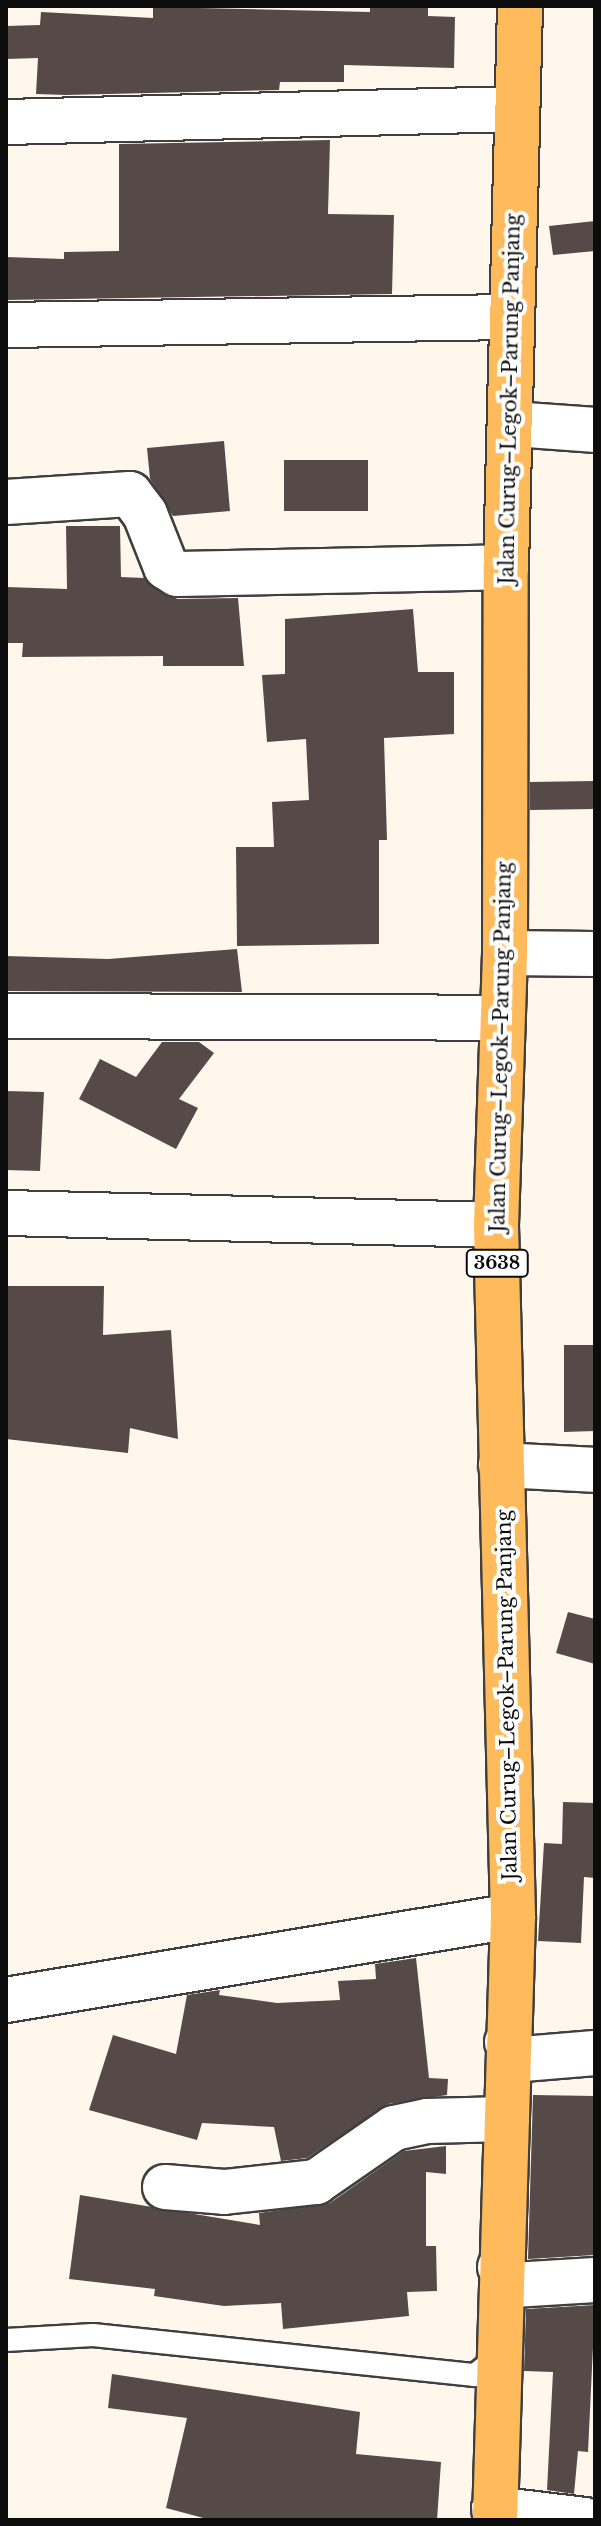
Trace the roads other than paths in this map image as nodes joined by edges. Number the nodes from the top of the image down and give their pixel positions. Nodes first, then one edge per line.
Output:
1 (520, 6) edge
2 (517, 109) junction
3 (6, 122) edge
4 (510, 317) junction
5 (6, 325) edge
6 (512, 424) junction
7 (595, 430) edge
8 (6, 502) edge
9 (506, 567) junction
10 (505, 953) junction
11 (595, 954) edge
12 (6, 1016) edge
13 (502, 1018) junction
14 (6, 1213) edge
15 (496, 1225) junction
16 (501, 1465) junction
17 (595, 1470) edge
18 (513, 1916) junction
19 (6, 2000) edge
20 (507, 2042) junction
21 (595, 2053) edge
22 (507, 2119) junction
23 (165, 2187) dead end
24 (500, 2267) junction
25 (595, 2280) edge
26 (6, 2340) edge
27 (497, 2358) junction
28 (494, 2515) edge
29 (585, 2520) edge

1 - 2 main road, Jalan Curug–Legok–Parung Panjang / 3638
2 - 3 street
2 - 4 main road, Jalan Curug–Legok–Parung Panjang / 3638
4 - 5 street
4 - 6 main road, Jalan Curug–Legok–Parung Panjang / 3638
6 - 7 street
6 - 9 main road, Jalan Curug–Legok–Parung Panjang / 3638
8 - 9 street
9 - 10 main road, Jalan Curug–Legok–Parung Panjang / 3638
10 - 11 street
10 - 13 main road, Jalan Curug–Legok–Parung Panjang / 3638
12 - 13 street
13 - 15 main road, Jalan Curug–Legok–Parung Panjang / 3638
14 - 15 street
15 - 16 main road, Jalan Curug–Legok–Parung Panjang / 3638
16 - 17 street
16 - 18 main road, Jalan Curug–Legok–Parung Panjang / 3638
18 - 19 street
18 - 20 main road, Jalan Curug–Legok–Parung Panjang / 3638
20 - 21 street
20 - 22 main road, Jalan Curug–Legok–Parung Panjang / 3638
22 - 23 street
22 - 24 main road, Jalan Curug–Legok–Parung Panjang / 3638
24 - 25 street
24 - 27 main road, Jalan Curug–Legok–Parung Panjang / 3638
26 - 27 lane
27 - 28 main road, Jalan Curug–Legok–Parung Panjang / 3638
28 - 29 street

